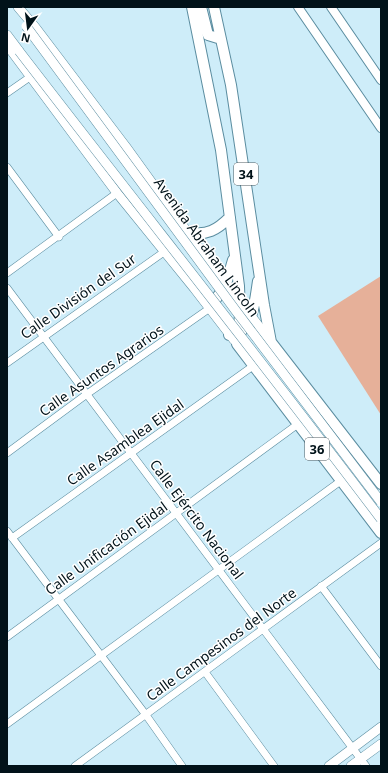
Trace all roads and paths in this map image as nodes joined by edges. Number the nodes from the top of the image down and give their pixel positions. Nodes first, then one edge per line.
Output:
1 (11, 7) edge
2 (18, 7) edge
3 (192, 7) edge
4 (201, 7) edge
5 (214, 7) edge
6 (298, 7) edge
7 (330, 7) edge
8 (7, 35) edge
9 (221, 39) junction
10 (7, 45) edge
11 (30, 77) junction
12 (381, 80) edge
13 (7, 93) edge
14 (365, 104) junction
15 (381, 117) edge
16 (381, 128) edge
17 (7, 167) edge
18 (117, 193) junction
19 (230, 217) junction
20 (188, 232) junction
21 (59, 236) junction
22 (201, 250) junction
23 (164, 252) junction
24 (235, 254) junction
25 (260, 267) junction
26 (179, 270) junction
27 (7, 273) edge
28 (226, 284) junction
29 (7, 288) edge
30 (240, 303) junction
31 (210, 308) junction
32 (251, 318) junction
33 (43, 336) junction
34 (234, 338) junction
35 (271, 342) junction
36 (7, 363) edge
37 (253, 366) junction
38 (87, 394) junction
39 (298, 424) junction
40 (7, 453) edge
41 (132, 453) junction
42 (342, 480) junction
43 (381, 484) edge
44 (381, 502) edge
45 (176, 513) junction
46 (381, 519) edge
47 (7, 531) edge
48 (381, 533) edge
49 (12, 538) junction
50 (381, 543) edge
51 (219, 571) junction
52 (321, 586) junction
53 (58, 600) junction
54 (264, 629) junction
55 (7, 637) edge
56 (102, 655) junction
57 (381, 666) edge
58 (205, 672) junction
59 (146, 715) junction
60 (7, 724) edge
61 (381, 728) edge
62 (381, 744) edge
63 (353, 749) junction
64 (364, 762) edge
65 (75, 766) edge
66 (182, 766) edge
67 (274, 766) edge
68 (329, 766) edge
69 (351, 766) edge

1 - 44 main road, Avenida Abraham Lincoln / 36, bridge
2 - 20 main road, Avenida Abraham Lincoln / 36
3 - 19 main road, 34
4 - 9 main road
5 - 9 main road, 34
6 - 14 street
7 - 12 street
8 - 46 main road, 36, bridge
9 - 25 main road, 34
10 - 11 main road, 36
11 - 13 street
11 - 18 main road, 36
14 - 15 street
14 - 16 street
17 - 21 street
18 - 21 street
18 - 23 main road, 36
19 - 20 main road
19 - 24 main road, 34
20 - 22 main road, Avenida Abraham Lincoln / 36
21 - 27 street
22 - 26 main road
22 - 28 main road, Avenida Abraham Lincoln / 36
23 - 26 main road, 36
23 - 33 street, Calle División del Sur
24 - 28 main road
24 - 30 main road, 34
25 - 32 main road
25 - 35 main road, 34
26 - 31 main road, 36
28 - 30 main road, Avenida Abraham Lincoln / 36
28 - 31 main road
29 - 33 street, Calle Ejército Nacional
30 - 32 main road, Avenida Abraham Lincoln / 36
30 - 34 main road, 34
31 - 34 main road, 36
31 - 38 street, Calle Asuntos Agrarios
32 - 34 main road
32 - 35 main road, Avenida Abraham Lincoln / 36
33 - 36 street, Calle División del Sur
33 - 38 street, Calle Ejército Nacional
34 - 37 main road, 36
35 - 43 main road, Avenida Abraham Lincoln / 36
37 - 39 main road, 36
37 - 41 street, Calle Asamblea Ejidal
38 - 40 street, Calle Asuntos Agrarios
38 - 41 street, Calle Ejército Nacional
39 - 42 main road, 36
39 - 45 street, Calle Unificación Ejidal
41 - 45 street, Calle Ejército Nacional
41 - 49 street, Calle Asamblea Ejidal
42 - 48 main road, 36
42 - 51 street
45 - 51 street, Calle Ejército Nacional
45 - 53 street, Calle Unificación Ejidal
47 - 49 street
49 - 53 street
50 - 52 street, Calle Campesinos del Norte
51 - 54 street, Calle Ejército Nacional
51 - 56 street
52 - 54 street, Calle Campesinos del Norte
52 - 57 street
53 - 55 street, Calle Unificación Ejidal
53 - 56 street
54 - 58 street, Calle Campesinos del Norte
54 - 63 street, Calle Ejército Nacional
56 - 59 street
56 - 60 street
58 - 59 street, Calle Campesinos del Norte
58 - 67 street
59 - 65 street, Calle Campesinos del Norte
59 - 66 street
61 - 63 main road
62 - 64 main road
63 - 64 street, Calle Ejército Nacional
63 - 68 main road
64 - 69 main road

